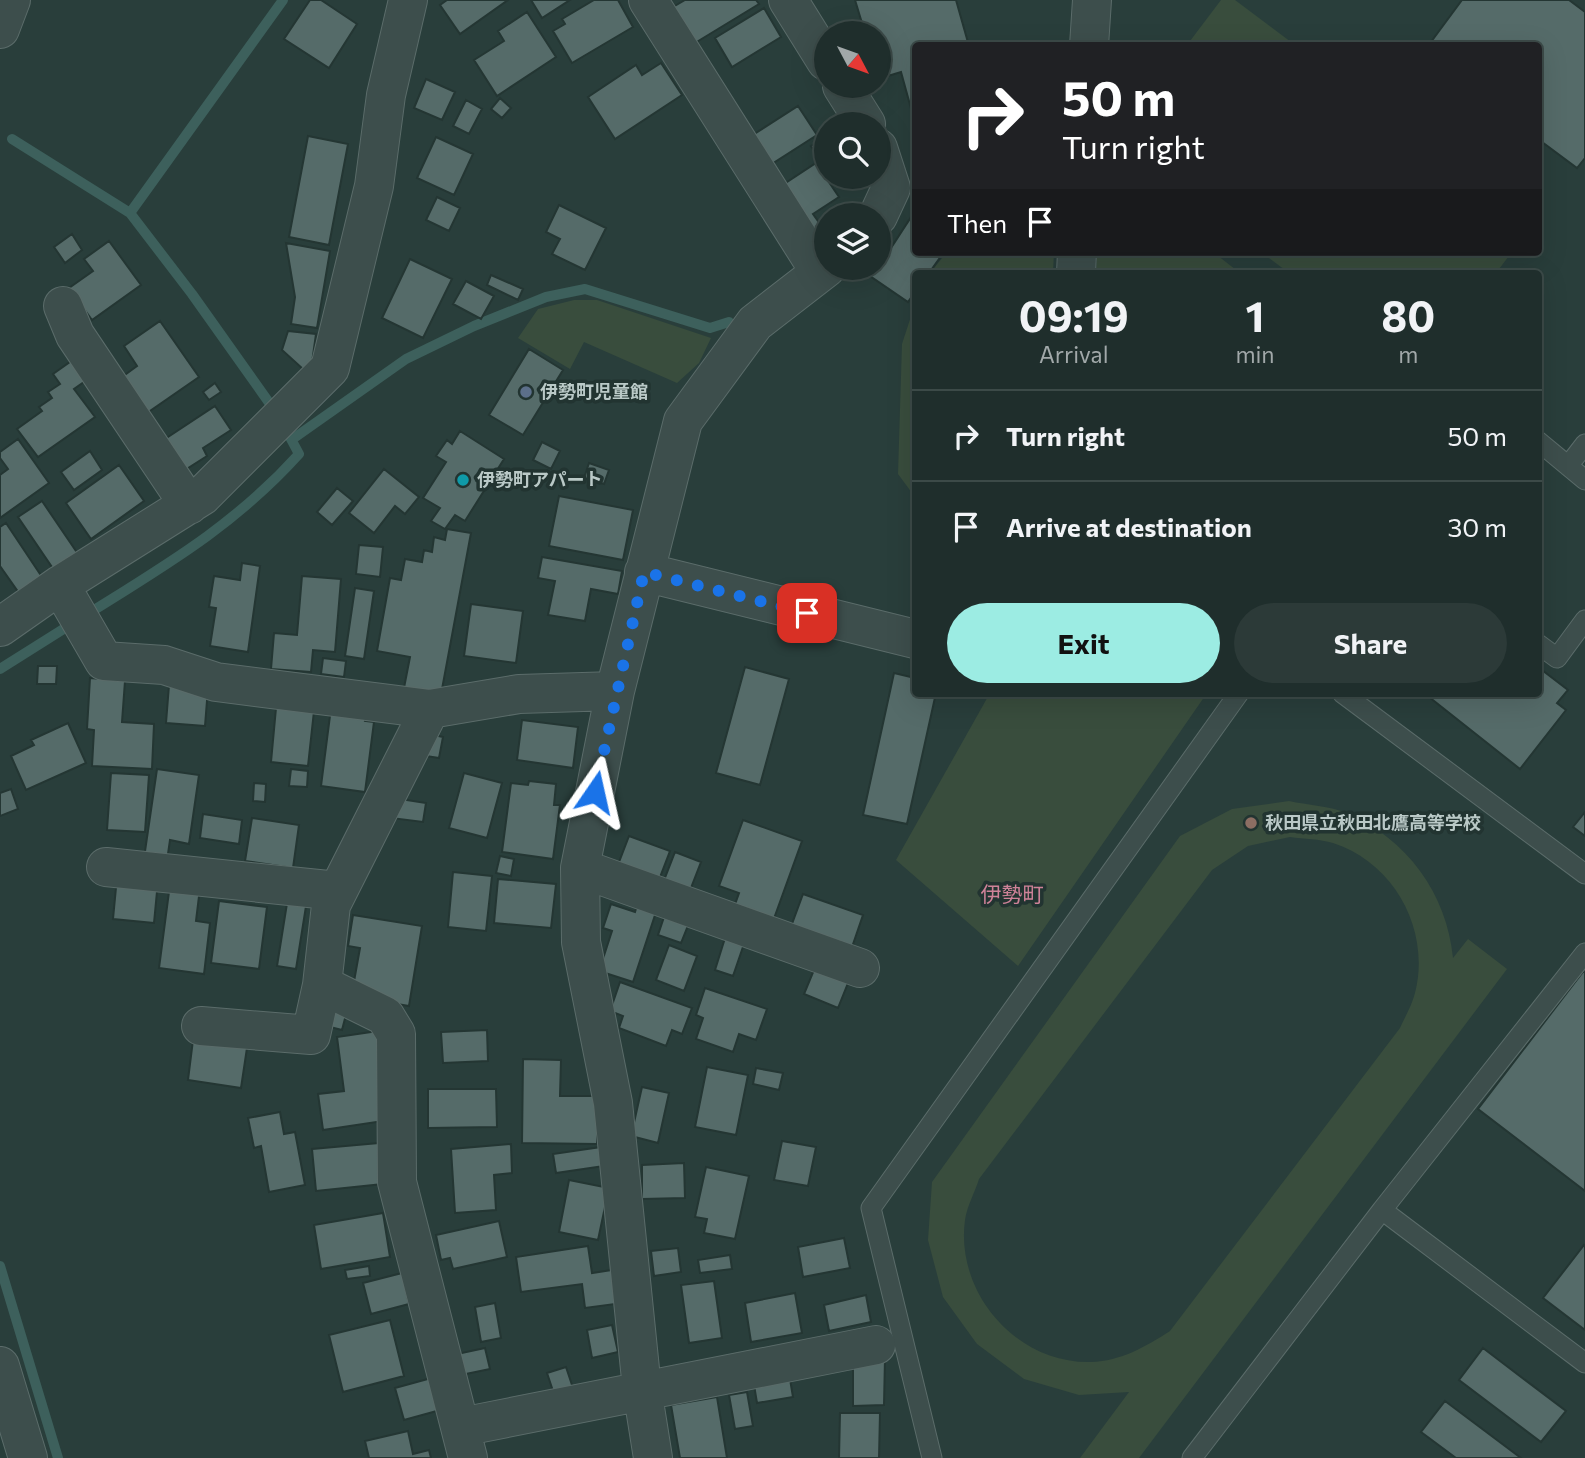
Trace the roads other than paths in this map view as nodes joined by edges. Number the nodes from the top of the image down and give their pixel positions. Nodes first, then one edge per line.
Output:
1 (11, 0) edge
2 (408, 0) edge
3 (648, 0) edge
4 (788, 0) edge
5 (1092, 0) edge
6 (0, 29) edge
7 (814, 42) edge
8 (1089, 42) edge
9 (814, 256) edge
10 (814, 277) edge
11 (63, 306) dead end
12 (1542, 444) edge
13 (1585, 444) edge
14 (1568, 466) junction
15 (1585, 480) edge
16 (189, 505) junction
17 (644, 572) junction
18 (66, 596) junction
19 (1585, 620) edge
20 (0, 627) edge
21 (912, 638) edge
22 (1542, 647) edge
23 (615, 691) junction
24 (1236, 697) edge
25 (1347, 697) edge
26 (430, 709) junction
27 (106, 867) dead end
28 (580, 868) junction
29 (1585, 874) edge
30 (338, 891) junction
31 (1585, 953) edge
32 (860, 968) dead end
33 (322, 985) junction
34 (201, 1027) dead end
35 (1382, 1210) junction
36 (876, 1345) dead end
37 (1585, 1363) edge
38 (0, 1366) edge
39 (642, 1389) junction
40 (464, 1443) edge
41 (27, 1458) edge
42 (653, 1458) edge
43 (932, 1458) edge
44 (1192, 1458) edge

1 - 6 street
2 - 16 street
3 - 9 street
4 - 7 street
5 - 8 street
10 - 17 street
11 - 16 street
12 - 14 lane
13 - 14 lane
14 - 15 lane
16 - 18 street
17 - 21 street
17 - 23 street
18 - 20 street
18 - 26 street
19 - 22 lane
23 - 26 street
23 - 28 street
24 - 43 lane
25 - 29 lane
26 - 30 street
27 - 30 street
28 - 32 street
28 - 39 street
30 - 33 street
31 - 35 lane
33 - 34 street
33 - 40 street
35 - 37 lane
35 - 44 lane
36 - 39 street
38 - 41 street
39 - 40 street
39 - 42 street

